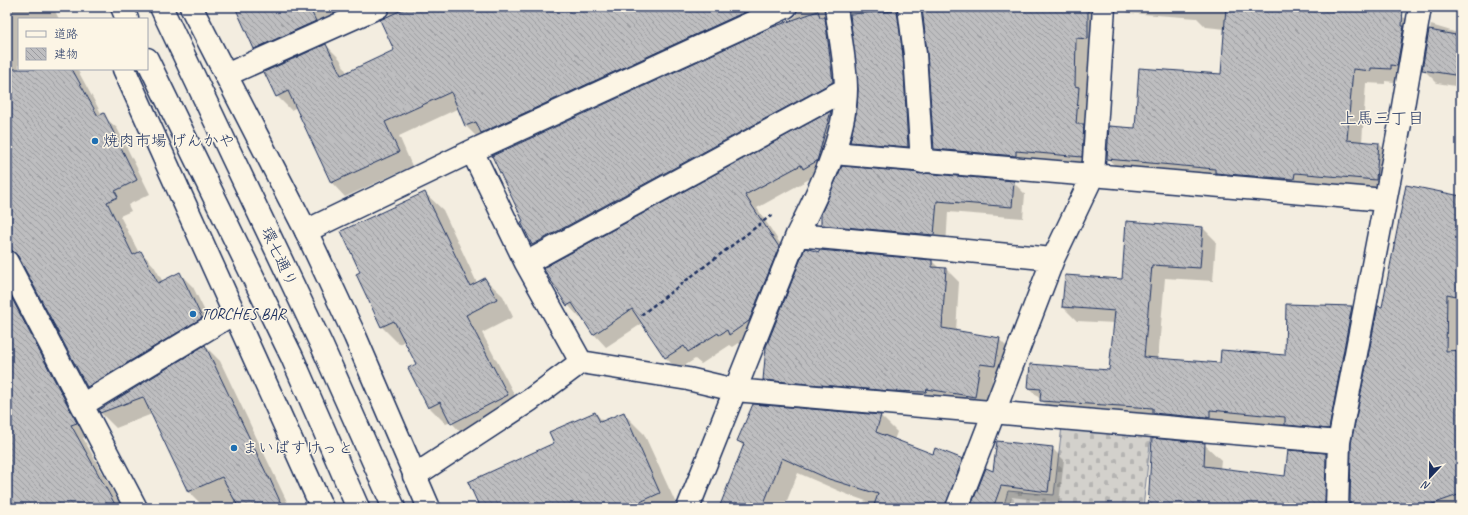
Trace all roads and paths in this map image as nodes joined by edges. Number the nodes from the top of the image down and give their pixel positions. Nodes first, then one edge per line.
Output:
1 (110, 7) edge
2 (122, 7) edge
3 (161, 7) edge
4 (191, 7) edge
5 (378, 7) edge
6 (786, 7) edge
7 (836, 7) edge
8 (909, 7) edge
9 (1104, 7) edge
10 (1420, 7) edge
11 (111, 18) edge
12 (127, 18) edge
13 (148, 61) edge
14 (124, 70) edge
15 (226, 75) junction
16 (846, 89) junction
17 (472, 151) junction
18 (833, 153) junction
19 (922, 162) junction
20 (1093, 175) junction
21 (1385, 200) junction
22 (812, 206) junction
23 (306, 231) junction
24 (797, 235) junction
25 (1053, 259) junction
26 (7, 262) edge
27 (526, 263) junction
28 (234, 313) junction
29 (640, 315) dead end
30 (581, 362) junction
31 (735, 390) junction
32 (82, 405) junction
33 (994, 413) junction
34 (1339, 442) junction
35 (414, 476) junction
36 (136, 508) edge
37 (322, 508) edge
38 (358, 508) edge
39 (394, 508) edge
40 (429, 508) edge
41 (688, 508) edge
42 (957, 508) edge
43 (1337, 508) edge

1 - 11 main road
2 - 12 main road
3 - 39 main road, 環七通り
4 - 15 main road
5 - 15 main road
6 - 17 main road
7 - 16 main road
8 - 19 main road
9 - 20 main road
10 - 21 main road
13 - 38 main road, 環七通り
14 - 28 main road
15 - 23 main road
16 - 18 main road
16 - 27 main road
17 - 23 main road
17 - 27 main road
18 - 19 main road
18 - 22 main road
19 - 20 main road
20 - 21 main road
20 - 25 main road
21 - 34 main road
22 - 24 main road
22 - 29 path
23 - 35 main road
24 - 25 main road
24 - 31 main road
25 - 33 main road
26 - 32 main road
27 - 30 main road
28 - 32 main road
28 - 37 main road
30 - 31 main road
30 - 35 main road
31 - 33 main road
31 - 41 main road
32 - 36 main road
33 - 34 main road
33 - 42 main road
34 - 43 main road
35 - 40 main road

